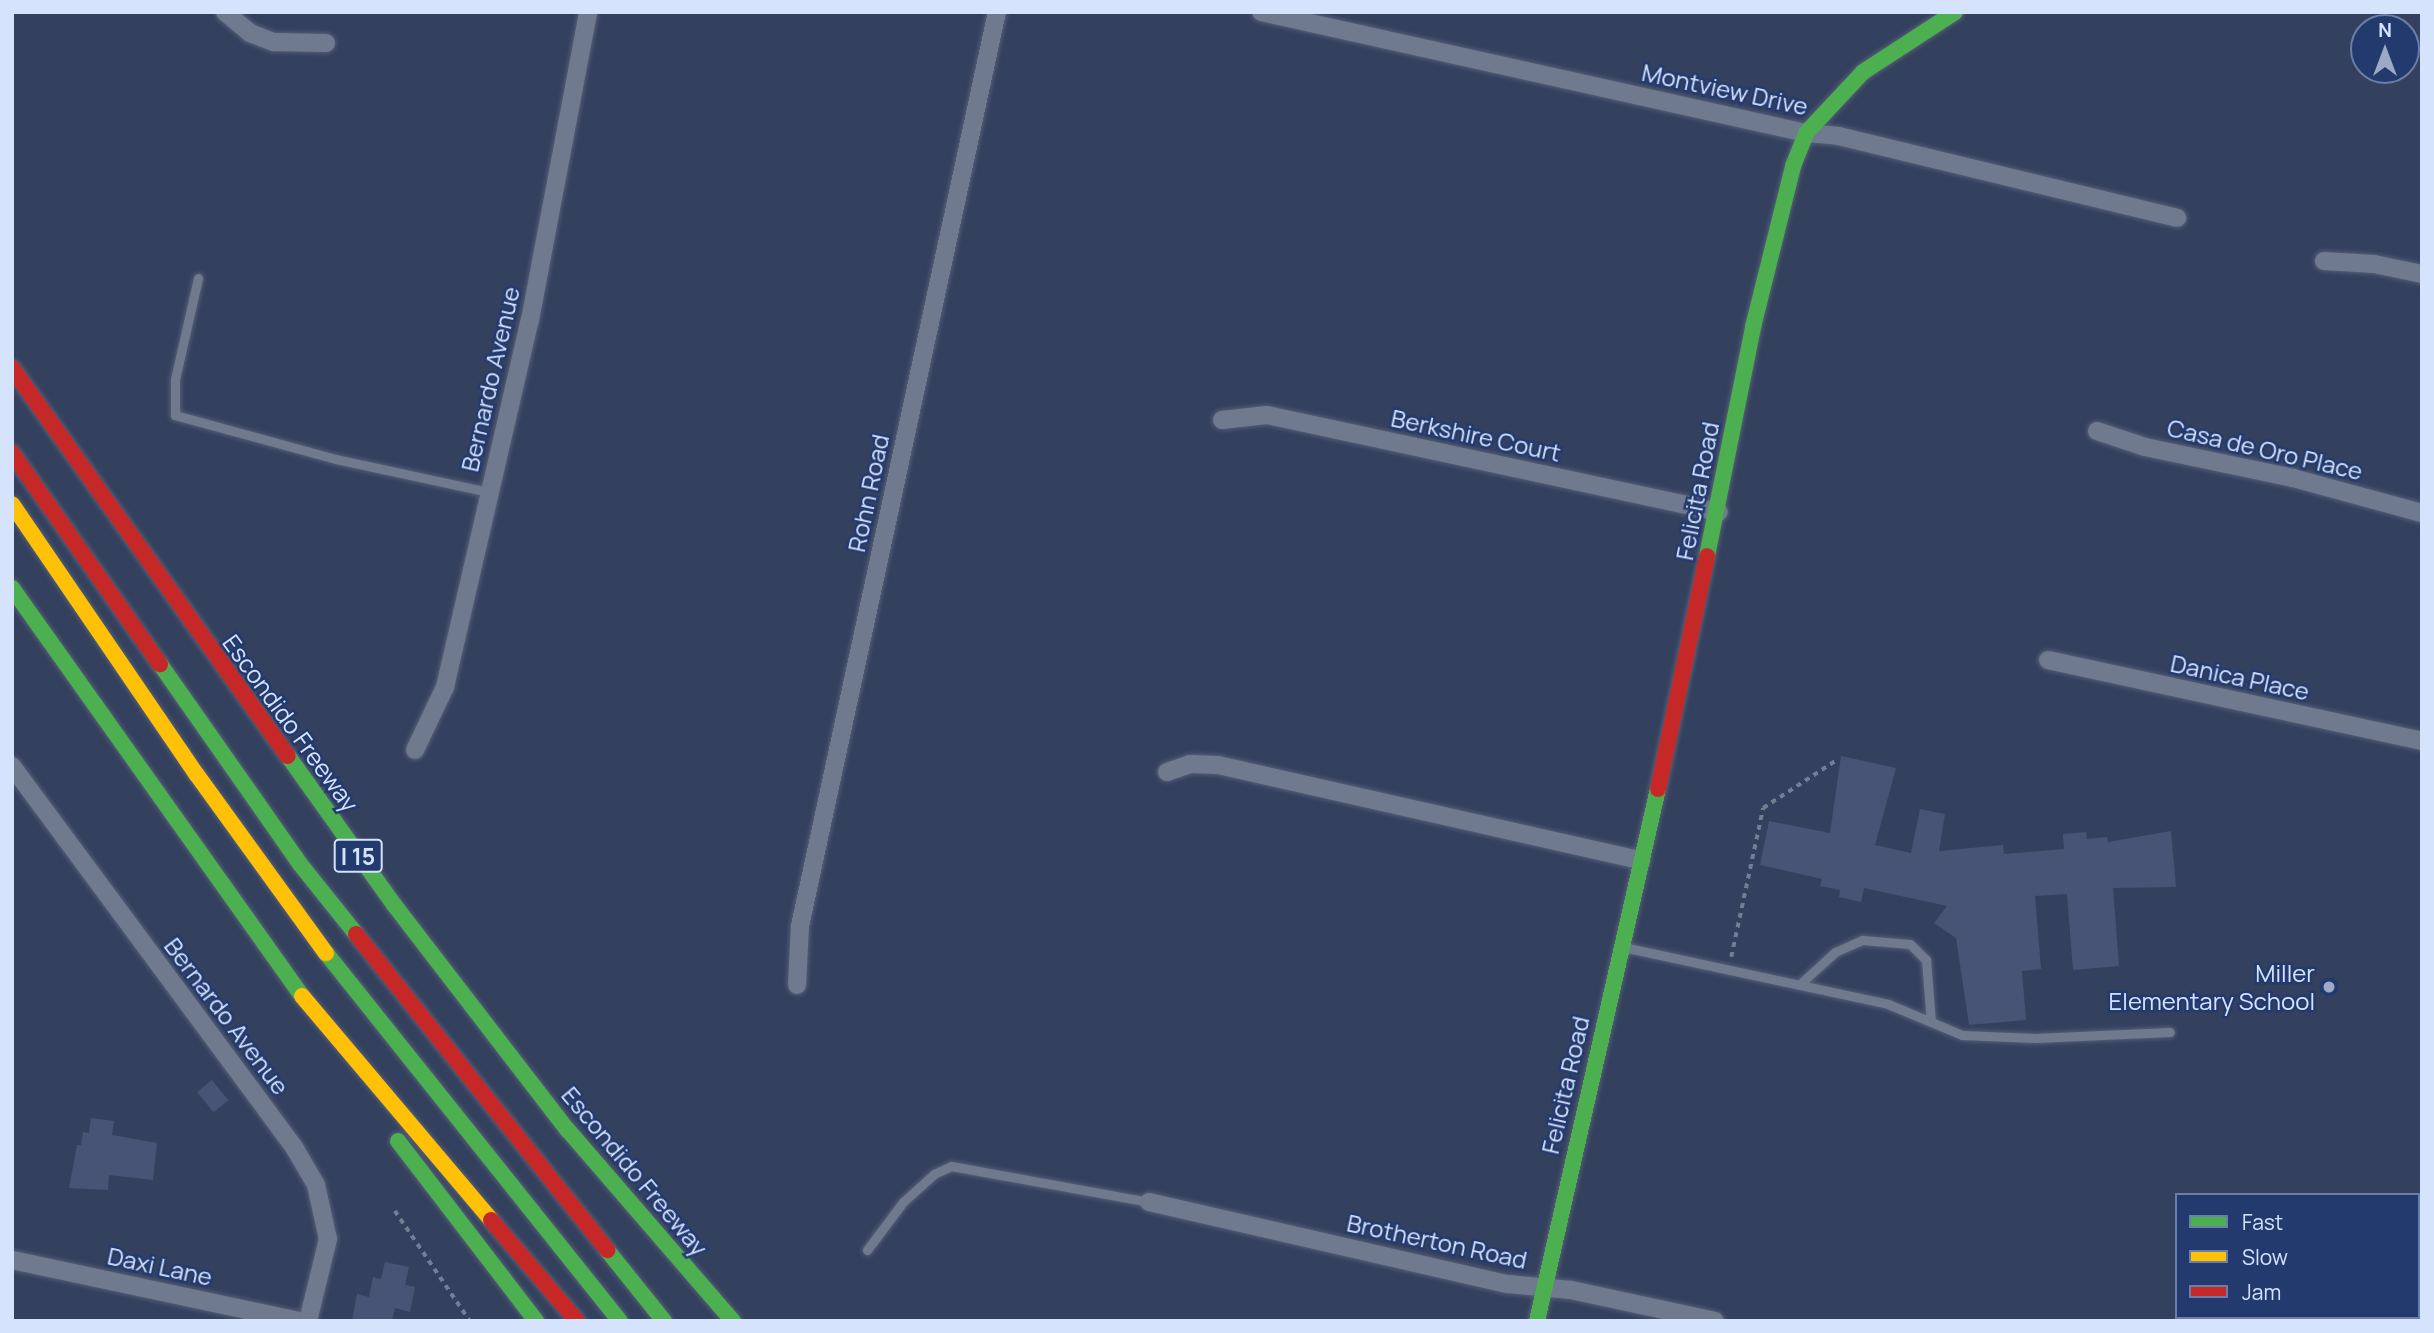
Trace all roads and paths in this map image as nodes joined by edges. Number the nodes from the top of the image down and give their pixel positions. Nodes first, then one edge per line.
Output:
1 (225, 12) edge
2 (589, 12) edge
3 (997, 12) edge
4 (1261, 12) edge
5 (1955, 12) edge
6 (326, 43) dead end
7 (1806, 133) junction
8 (2177, 218) dead end
9 (2324, 261) dead end
10 (2422, 274) edge
11 (198, 278) dead end
12 (12, 368) edge
13 (1222, 420) dead end
14 (2098, 431) dead end
15 (12, 453) edge
16 (489, 492) junction
17 (12, 504) edge
18 (1719, 512) junction
19 (2422, 513) edge
20 (12, 587) edge
21 (2048, 660) dead end
22 (2422, 741) edge
23 (415, 750) dead end
24 (1835, 761) dead end
25 (12, 766) edge
26 (1167, 772) dead end
27 (1641, 860) junction
28 (1621, 947) junction
29 (1729, 969) junction
30 (797, 985) dead end
31 (1800, 985) junction
32 (309, 1006) junction
33 (1931, 1022) junction
34 (2170, 1032) dead end
35 (374, 1108) dead end
36 (390, 1131) dead end
37 (1149, 1202) joint
38 (395, 1211) dead end
39 (867, 1250) dead end
40 (12, 1260) edge
41 (1544, 1287) junction
42 (298, 1321) edge
43 (308, 1321) edge
44 (470, 1321) edge
45 (536, 1321) edge
46 (577, 1321) edge
47 (620, 1321) edge
48 (664, 1321) edge
49 (733, 1321) edge
50 (1537, 1321) edge
51 (1715, 1321) edge

1 - 6 street
2 - 16 street, Bernardo Avenue
3 - 30 street, Rohn Road
4 - 7 street, Montview Drive
5 - 7 main road
7 - 8 street, Montview Drive
7 - 18 main road, Felicita Road
9 - 10 street
11 - 16 lane
12 - 49 main road, Escondido Freeway / I 15
13 - 18 street, Berkshire Court
14 - 19 street, Casa de Oro Place
15 - 48 main road
16 - 23 street, Bernardo Avenue
17 - 47 main road
18 - 27 main road, Felicita Road
20 - 32 main road
21 - 22 street, Danica Place
24 - 29 path
25 - 43 street, Bernardo Avenue
26 - 27 street
27 - 28 main road, Felicita Road
28 - 29 lane
28 - 41 main road, Felicita Road
29 - 31 lane
31 - 33 lane
31 - 33 lane
32 - 35 main road
32 - 46 main road
33 - 34 lane
36 - 45 main road
37 - 39 lane
37 - 41 street, Brotherton Road
38 - 44 path
40 - 42 street, Daxi Lane
41 - 50 main road, Felicita Road
41 - 51 street, Brotherton Road

